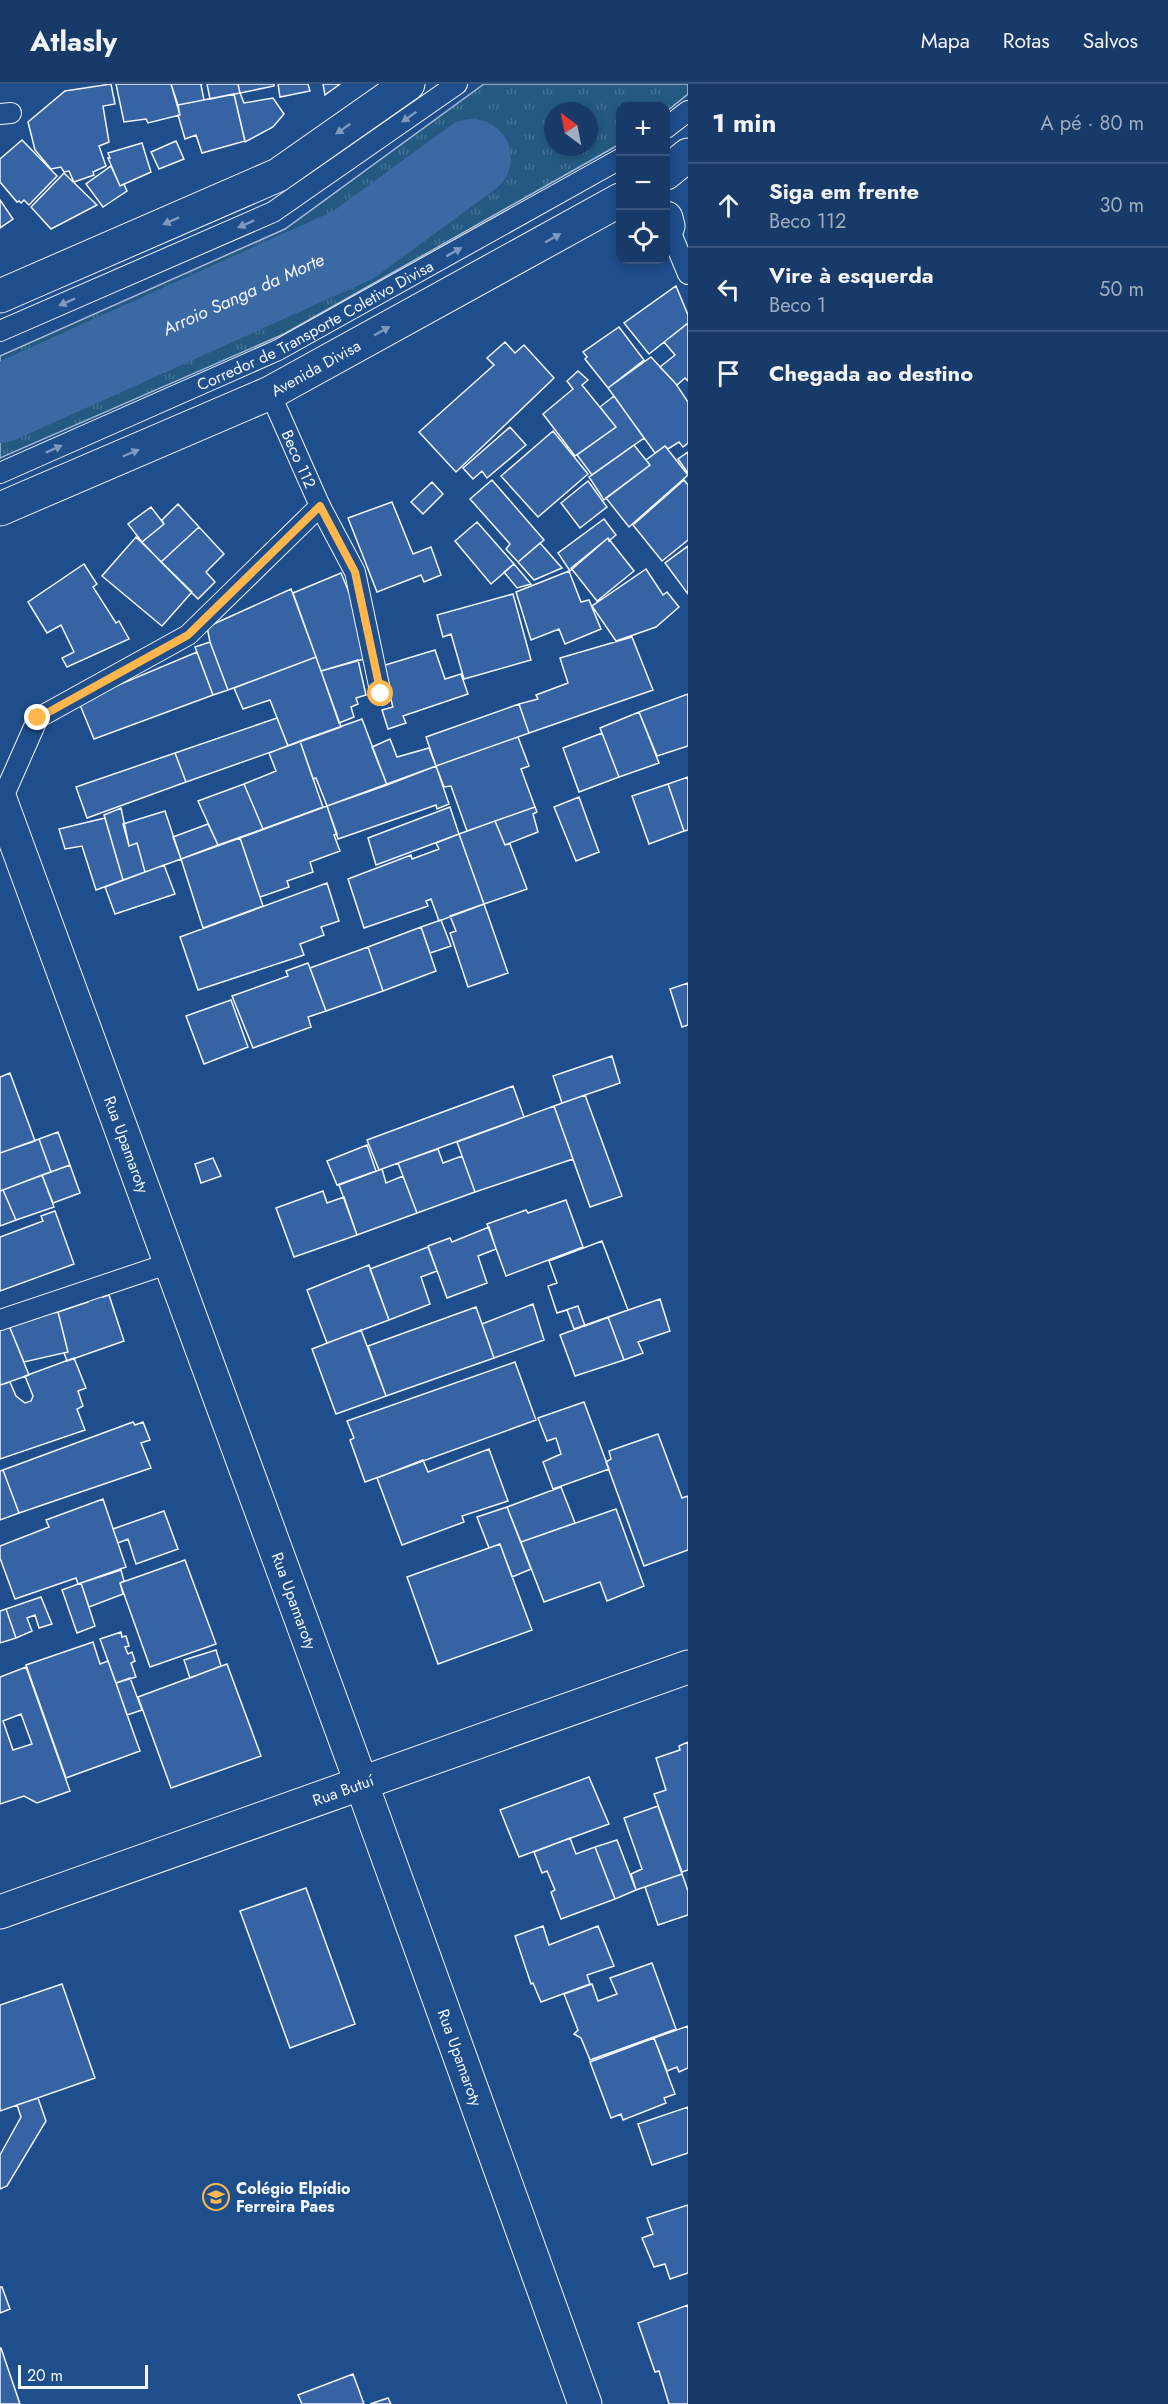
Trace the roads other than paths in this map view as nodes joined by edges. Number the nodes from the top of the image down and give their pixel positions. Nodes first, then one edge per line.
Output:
1 (408, 84) edge
2 (457, 84) edge
3 (688, 111) edge
4 (670, 125) edge
5 (688, 155) edge
6 (616, 162) edge
7 (670, 170) edge
8 (616, 203) edge
9 (670, 229) edge
10 (688, 274) edge
11 (0, 296) edge
12 (0, 331) edge
13 (270, 393) junction
14 (0, 473) edge
15 (320, 506) junction
16 (0, 509) edge
17 (381, 694) dead end
18 (1, 802) edge
19 (170, 1263) junction
20 (0, 1320) edge
21 (688, 1668) edge
22 (362, 1785) junction
23 (0, 1912) edge
24 (585, 2404) edge

1 -> 11 street
2 -> 12 lane
3 - 4 lane
5 - 7 street
14 -> 6 lane, Corredor de Transporte Coletivo Divisa
13 -> 8 street, Avenida Divisa
9 - 10 lane
13 - 15 lane, Beco 112
16 -> 13 street, Avenida Divisa
15 - 17 lane, Beco 112
15 - 18 lane
18 - 19 street, Rua Upamaroty
19 - 20 lane
19 - 22 street, Rua Upamaroty
21 - 22 street, Rua Butuí
22 - 23 street, Rua Butuí
22 - 24 street, Rua Upamaroty

